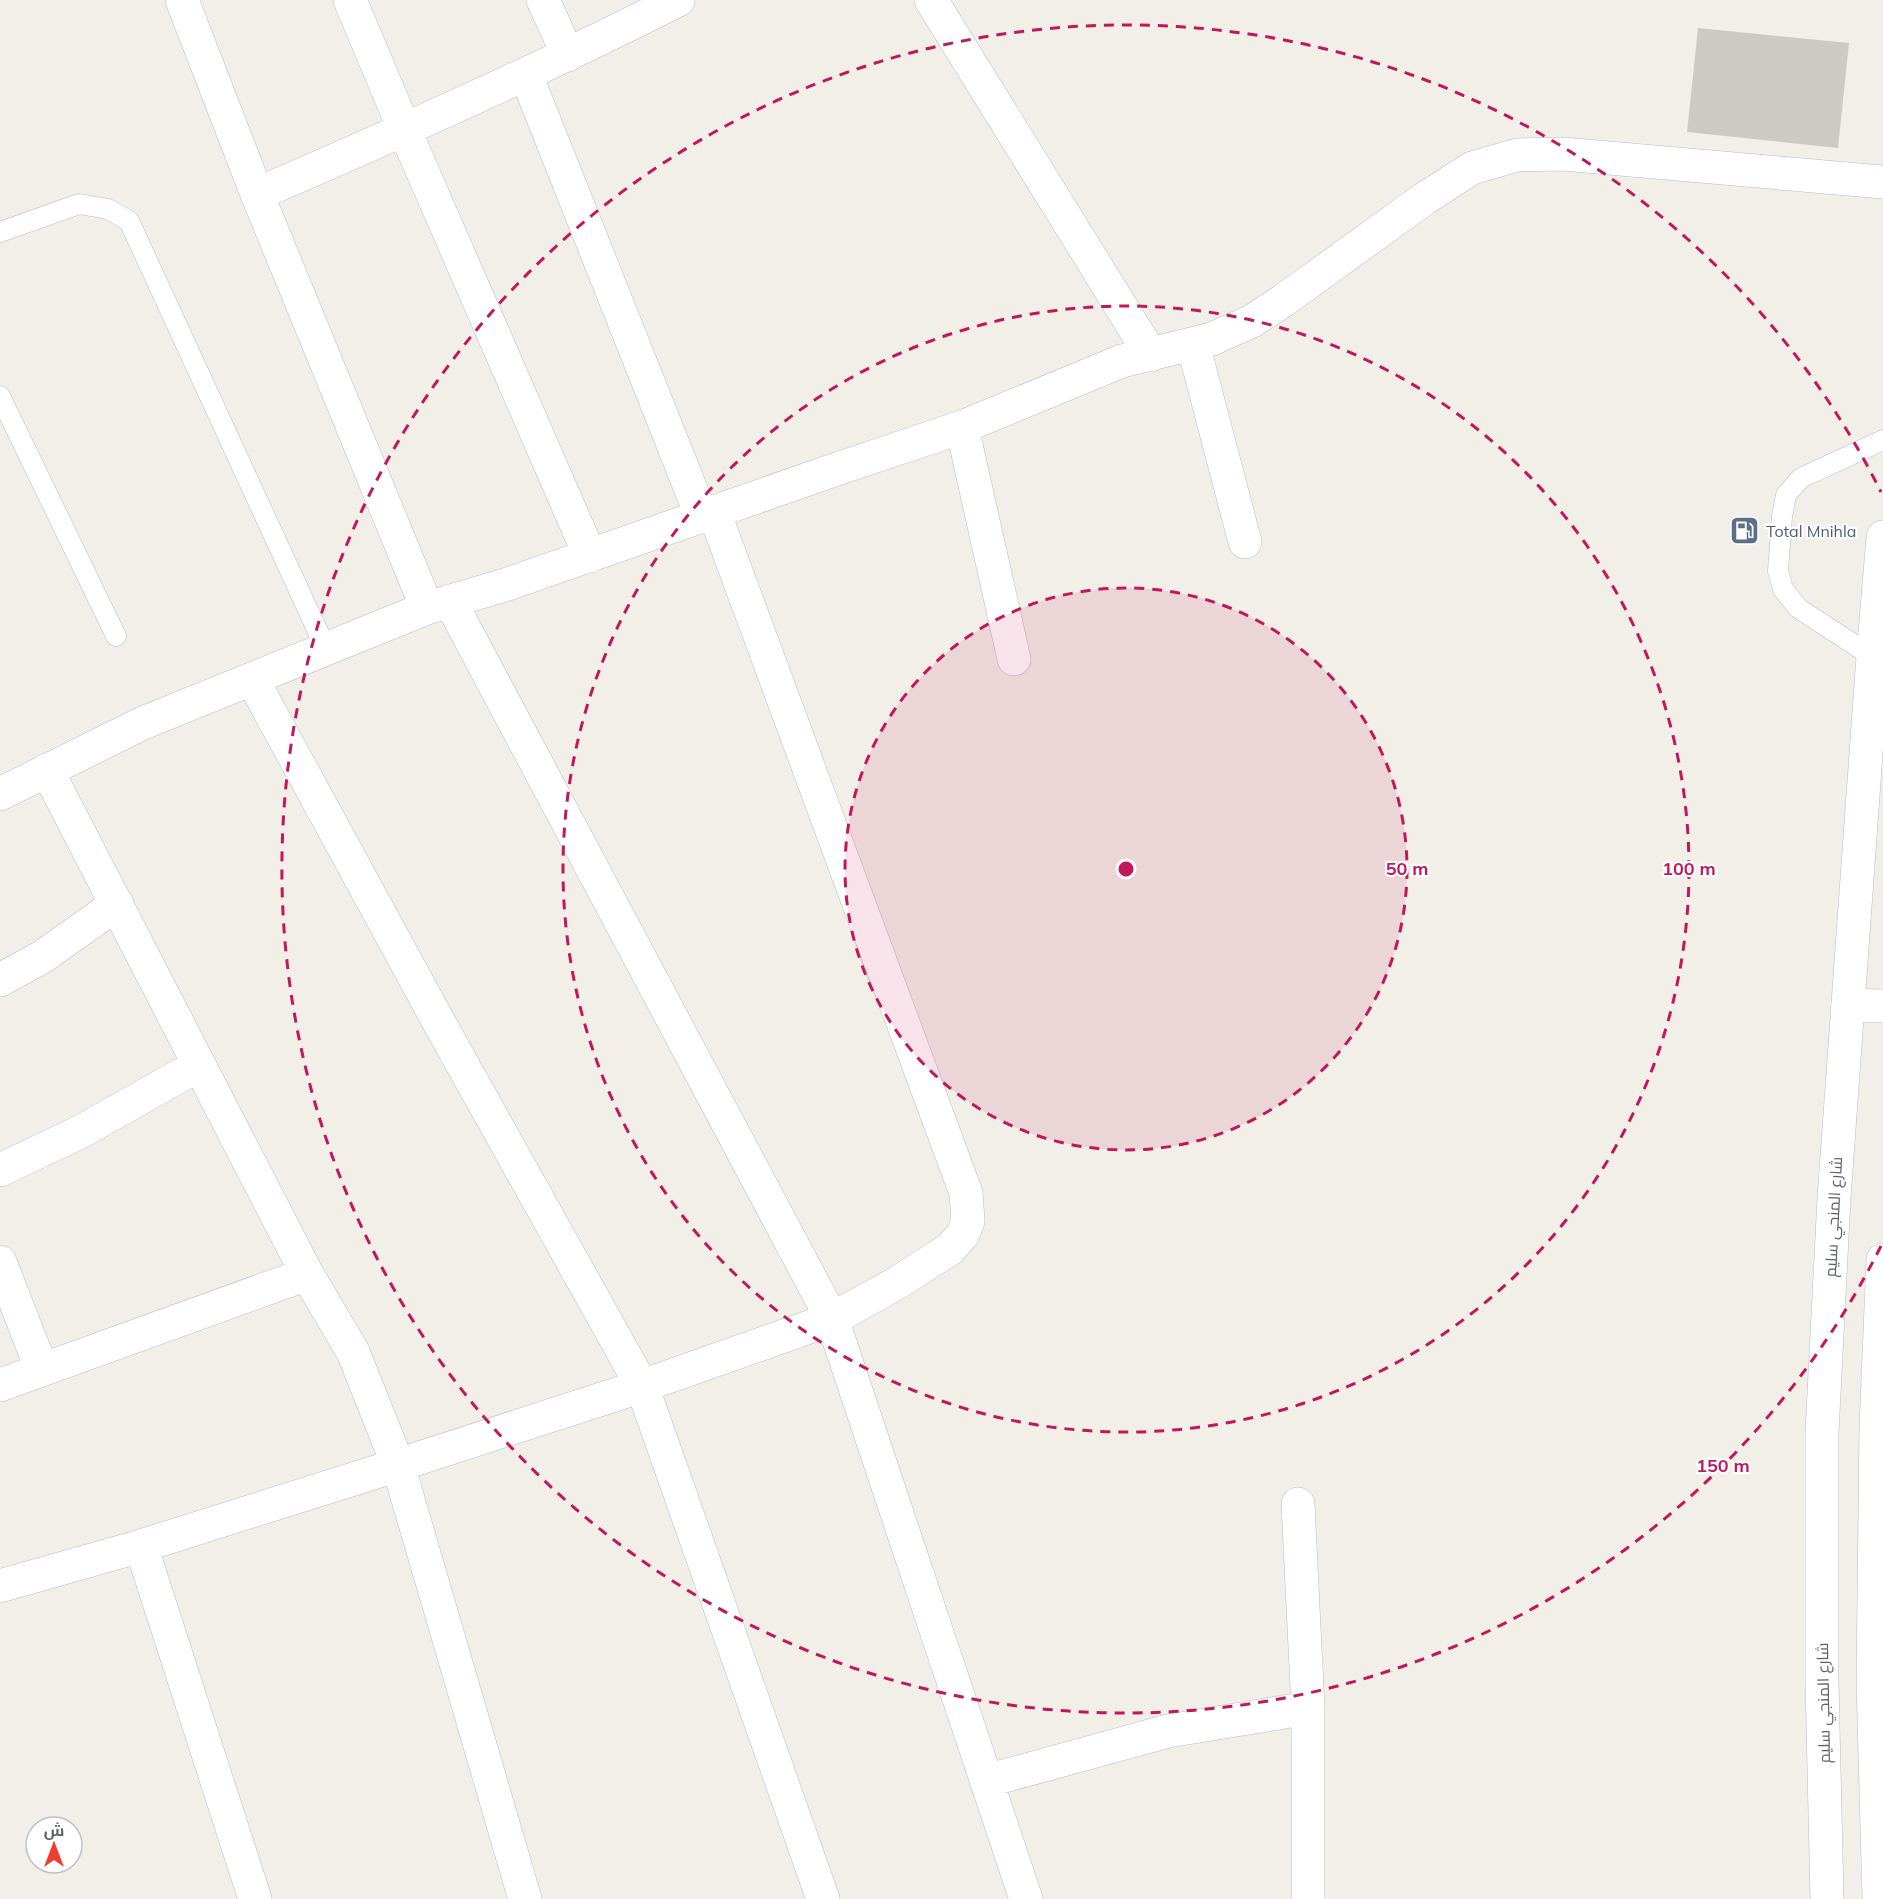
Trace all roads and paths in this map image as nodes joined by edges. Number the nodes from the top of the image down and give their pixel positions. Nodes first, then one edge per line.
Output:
1 (182, 0) edge
2 (350, 0) edge
3 (543, 0) edge
4 (678, 0) edge
5 (932, 0) edge
6 (568, 55) junction
7 (526, 75) junction
8 (405, 131) junction
9 (1883, 182) edge
10 (257, 195) junction
11 (0, 232) edge
12 (1193, 344) junction
13 (1151, 355) junction
14 (0, 396) edge
15 (962, 427) junction
16 (1883, 440) edge
17 (708, 514) junction
18 (1883, 537) edge
19 (1245, 542) dead end
20 (590, 556) junction
21 (439, 605) junction
22 (116, 636) dead end
23 (326, 649) junction
24 (1873, 657) junction
25 (1014, 659) dead end
26 (252, 679) junction
27 (46, 770) junction
28 (0, 794) edge
29 (117, 904) junction
30 (0, 980) edge
31 (1848, 1005) junction
32 (1883, 1006) edge
33 (199, 1065) junction
34 (0, 1170) edge
35 (1883, 1260) edge
36 (0, 1262) edge
37 (307, 1274) junction
38 (832, 1319) junction
39 (42, 1370) junction
40 (0, 1385) edge
41 (642, 1386) junction
42 (398, 1466) junction
43 (1298, 1504) dead end
44 (141, 1546) junction
45 (0, 1586) edge
46 (1878, 1682) edge
47 (1308, 1708) junction
48 (986, 1781) junction
49 (255, 1899) edge
50 (525, 1899) edge
51 (823, 1899) edge
52 (1026, 1899) edge
53 (1308, 1899) edge
54 (1827, 1899) edge
55 (1879, 1899) edge

1 - 10 street
2 - 8 street
3 - 6 street
4 - 6 street
5 - 13 street
6 - 7 street
7 - 8 street
7 - 17 street
8 - 10 street
8 - 20 street
9 - 12 street
10 - 21 street
11 - 23 lane
12 - 13 street
12 - 19 street
13 - 15 street
14 - 22 lane
15 - 17 street
15 - 25 street
16 - 24 lane
17 - 20 street
17 - 38 street
18 - 24 street, شارع المنجي سليم
20 - 21 street
21 - 23 street
21 - 38 street
23 - 26 street
24 - 31 street, شارع المنجي سليم
26 - 27 street
26 - 41 street
27 - 28 street
27 - 29 street
29 - 30 street
29 - 33 street
31 - 32 street
31 - 54 street, شارع المنجي سليم
33 - 34 street
33 - 37 street
35 - 46 street
36 - 39 street
37 - 39 street
37 - 42 street
38 - 41 street
38 - 48 street
39 - 40 street
41 - 42 street
41 - 51 street
42 - 44 street
42 - 50 street
43 - 47 street
44 - 45 street
44 - 49 street
46 - 55 street
47 - 48 street
47 - 53 street
48 - 52 street

